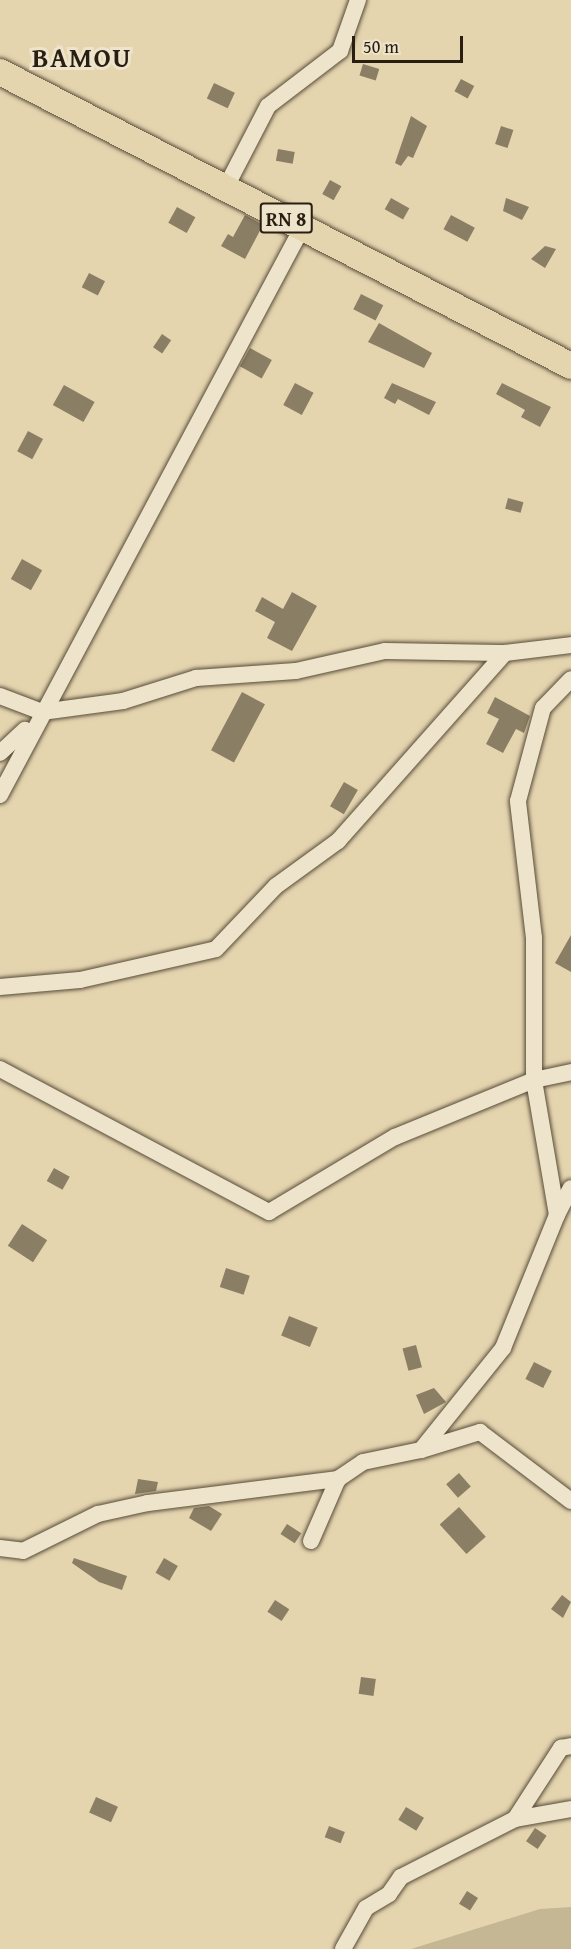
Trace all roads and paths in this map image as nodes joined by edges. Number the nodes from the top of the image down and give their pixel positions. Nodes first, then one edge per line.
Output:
1 (358, 0) edge
2 (0, 72) edge
3 (225, 187) junction
4 (303, 226) junction
5 (571, 366) edge
6 (571, 645) edge
7 (506, 653) junction
8 (571, 679) edge
9 (0, 696) edge
10 (42, 712) junction
11 (0, 753) edge
12 (0, 795) edge
13 (0, 987) edge
14 (0, 1069) edge
15 (571, 1072) edge
16 (534, 1080) junction
17 (571, 1188) edge
18 (557, 1215) junction
19 (421, 1450) junction
20 (338, 1479) junction
21 (571, 1502) edge
22 (311, 1541) dead end
23 (0, 1548) edge
24 (571, 1746) edge
25 (571, 1809) edge
26 (514, 1819) junction
27 (343, 1949) edge

1 - 3 street
2 - 3 main road, RN 8
3 - 4 main road, RN 8
4 - 5 main road, RN 8
4 - 10 street
6 - 7 street
7 - 10 street
7 - 13 street
8 - 16 street
9 - 10 street
10 - 11 street
10 - 12 street
14 - 16 street
15 - 16 street
16 - 18 street
17 - 18 street
18 - 19 street
19 - 20 street
19 - 21 street
20 - 22 street
20 - 23 street
24 - 26 street
25 - 26 street
26 - 27 street

